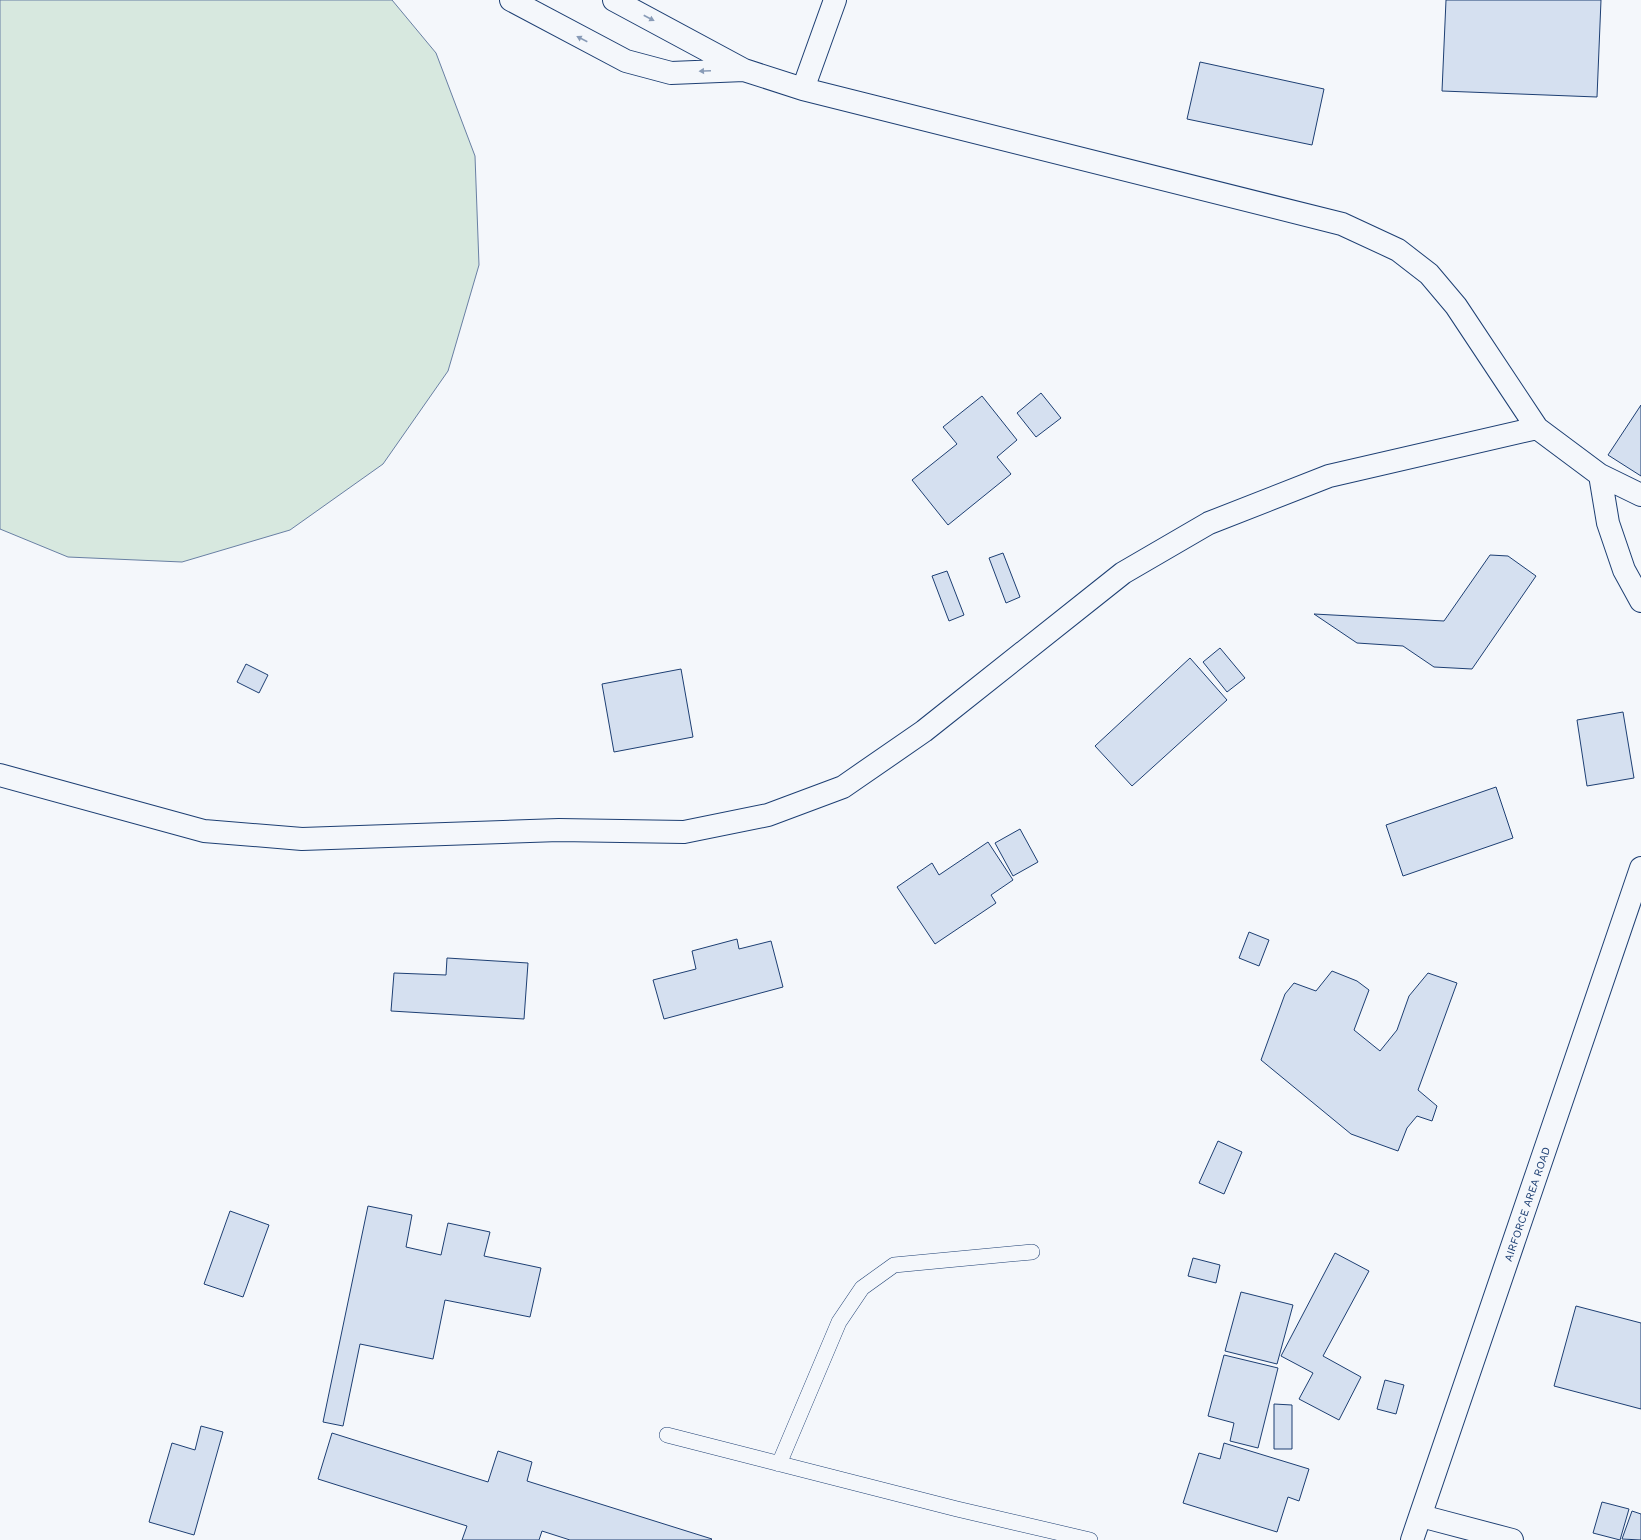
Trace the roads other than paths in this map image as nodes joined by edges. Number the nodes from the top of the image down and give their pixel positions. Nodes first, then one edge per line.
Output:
1 (511, 0) edge
2 (614, 0) edge
3 (835, 0) edge
4 (744, 70) junction
5 (803, 89) junction
6 (1537, 428) junction
7 (1600, 475) junction
8 (1641, 495) edge
9 (1641, 601) edge
10 (0, 775) edge
11 (1641, 868) edge
12 (1032, 1252) dead end
13 (666, 1436) dead end
14 (779, 1464) junction
15 (1420, 1516) junction
16 (1090, 1540) edge
17 (1412, 1540) edge
18 (1512, 1540) edge

4 -> 1 street
2 -> 4 street
3 - 5 street
4 - 5 street
5 - 6 street
6 - 7 street
6 - 10 street
7 - 8 street
7 - 9 street
11 - 15 street, AIRFORCE AREA ROAD
12 - 14 lane
13 - 14 lane
14 - 16 lane
15 - 17 street, AIRFORCE AREA ROAD
15 - 18 street

